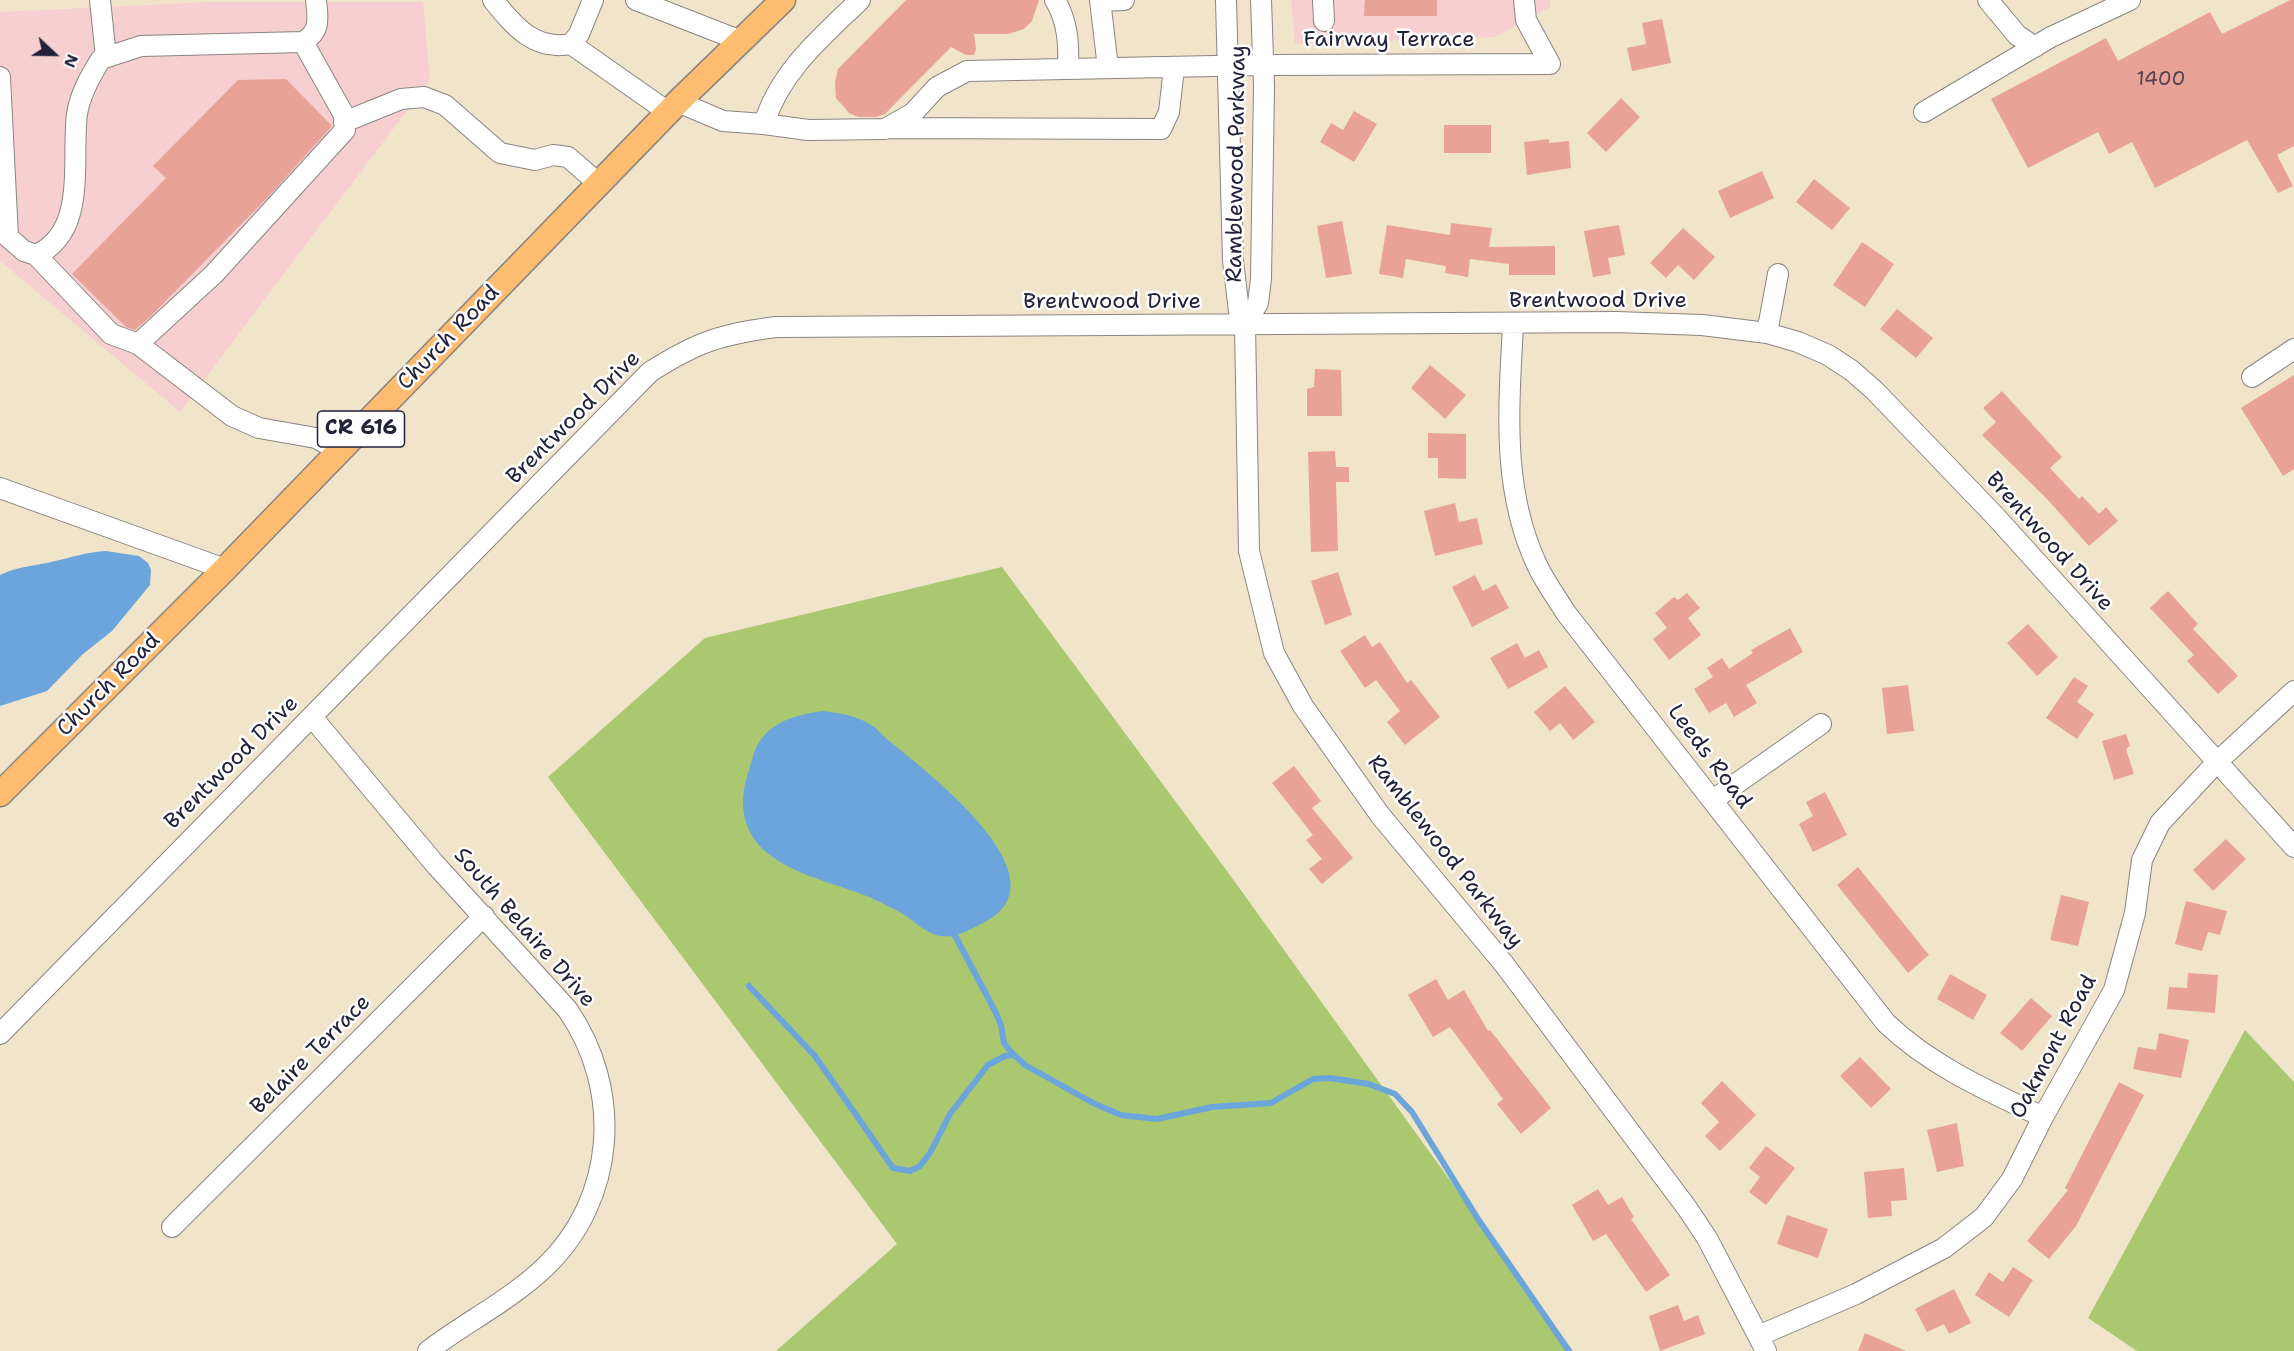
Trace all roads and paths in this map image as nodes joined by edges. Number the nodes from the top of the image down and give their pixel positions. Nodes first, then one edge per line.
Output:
1 (100, 0) edge
2 (316, 0) edge
3 (492, 0) edge
4 (593, 0) edge
5 (636, 0) edge
6 (860, 0) edge
7 (1054, 0) edge
8 (1100, 0) edge
9 (1124, 0) edge
10 (1226, 0) edge
11 (1261, 0) edge
12 (1323, 0) edge
13 (1524, 0) edge
14 (1988, 0) edge
15 (2130, 0) edge
16 (778, 4) edge
17 (1324, 21) dead end
18 (741, 41) junction
19 (303, 42) junction
20 (571, 44) junction
21 (2036, 46) junction
22 (106, 57) junction
23 (1264, 65) junction
24 (1228, 66) junction
25 (1108, 68) junction
26 (1174, 68) junction
27 (1068, 69) junction
28 (0, 77) edge
29 (673, 107) junction
30 (1924, 112) dead end
31 (344, 122) junction
32 (764, 124) junction
33 (885, 129) junction
34 (599, 184) junction
35 (3, 203) edge
36 (36, 255) junction
37 (1778, 274) dead end
38 (1513, 324) junction
39 (1245, 325) junction
40 (1767, 333) junction
41 (138, 344) junction
42 (2294, 349) edge
43 (2252, 377) dead end
44 (340, 451) junction
45 (0, 488) edge
46 (225, 569) junction
47 (2294, 691) edge
48 (312, 717) junction
49 (1821, 724) dead end
50 (2217, 762) junction
51 (0, 794) edge
52 (1713, 800) junction
53 (2294, 848) edge
54 (484, 916) junction
55 (0, 1034) edge
56 (2043, 1118) junction
57 (172, 1227) dead end
58 (1762, 1344) edge
59 (428, 1351) edge

1 - 22 street
2 - 19 street
3 - 20 street
4 - 20 street
5 - 18 street
6 - 32 street
7 - 27 street
8 - 9 street
8 - 25 street
10 - 24 street, Ramblewood Parkway
11 - 23 street, Ramblewood Parkway
12 - 17 street
13 - 23 street, Fairway Terrace
14 - 21 street
15 - 21 street
16 - 18 main road, Church Road / CR 616
18 - 29 main road, Church Road / CR 616
19 - 22 street
19 - 31 street
20 - 29 street
21 - 30 street
22 - 36 street
23 - 24 street, Fairway Terrace
23 - 39 street, Ramblewood Parkway
24 - 26 street, Fairway Terrace
24 - 39 street, Ramblewood Parkway
25 - 26 street, Fairway Terrace
25 - 27 street, Fairway Terrace
26 - 33 street
27 - 33 street, Fairway Terrace
28 - 35 street
29 - 32 street
29 - 34 main road, Church Road / CR 616
31 - 34 street
31 - 41 street
32 - 33 street
34 - 44 main road, Church Road / CR 616
35 - 36 street
36 - 41 street
37 - 40 street
38 - 39 street, Brentwood Drive
38 - 40 street, Brentwood Drive
38 - 52 street, Leeds Road
39 - 48 street, Brentwood Drive
39 - 58 street, Ramblewood Parkway
40 - 50 street, Brentwood Drive
41 - 44 street
42 - 43 street
44 - 46 main road, Church Road / CR 616
45 - 46 street
46 - 51 main road, Church Road / CR 616
47 - 50 street, Oakmont Road
48 - 54 street, South Belaire Drive
48 - 55 street, Brentwood Drive
49 - 52 street
50 - 53 street, Brentwood Drive
50 - 56 street, Oakmont Road
52 - 56 street, Leeds Road
54 - 57 street, Belaire Terrace
54 - 59 street, South Belaire Drive
56 - 58 street, Oakmont Road

